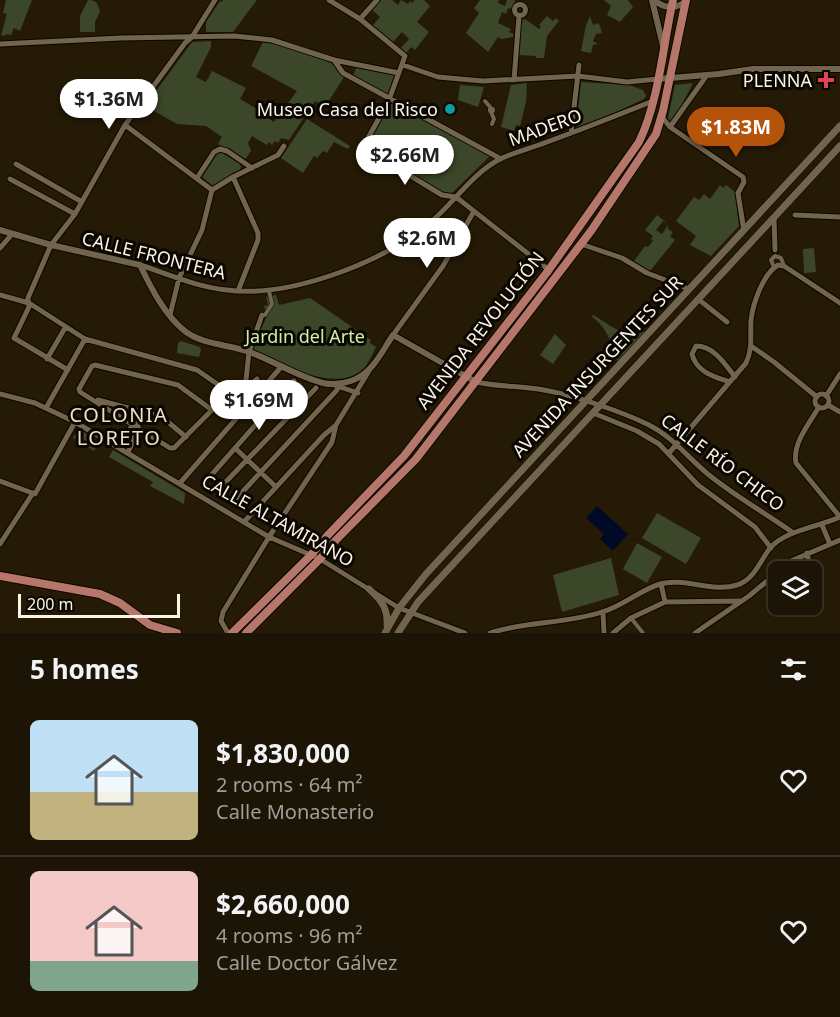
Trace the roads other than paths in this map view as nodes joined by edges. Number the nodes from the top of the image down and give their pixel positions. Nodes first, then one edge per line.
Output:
1 (216, 0) edge
2 (329, 0) edge
3 (377, 0) edge
4 (653, 0) edge
5 (686, 0) edge
6 (672, 4) edge
7 (519, 18) dead end
8 (360, 19) junction
9 (192, 37) junction
10 (0, 44) edge
11 (663, 47) junction
12 (334, 60) junction
13 (403, 65) junction
14 (579, 65) dead end
15 (840, 69) edge
16 (399, 73) junction
17 (707, 75) junction
18 (578, 76) junction
19 (670, 78) junction
20 (658, 79) junction
21 (514, 80) junction
22 (389, 100) junction
23 (485, 101) dead end
24 (653, 101) junction
25 (662, 117) junction
26 (492, 124) dead end
27 (125, 125) junction
28 (840, 126) edge
29 (670, 127) junction
30 (571, 134) junction
31 (284, 146) dead end
32 (840, 146) edge
33 (501, 159) junction
34 (16, 164) dead end
35 (252, 168) junction
36 (233, 177) junction
37 (197, 178) junction
38 (10, 179) dead end
39 (212, 190) junction
40 (456, 197) junction
41 (82, 202) junction
42 (474, 211) junction
43 (75, 214) junction
44 (795, 215) dead end
45 (774, 217) junction
46 (840, 218) edge
47 (0, 230) edge
48 (744, 231) junction
49 (12, 234) junction
50 (581, 244) junction
51 (51, 245) junction
52 (0, 248) edge
53 (775, 250) dead end
54 (140, 265) junction
55 (562, 269) junction
56 (548, 271) junction
57 (179, 278) junction
58 (689, 289) junction
59 (238, 291) junction
60 (269, 291) junction
61 (0, 295) edge
62 (698, 299) junction
63 (29, 303) junction
64 (840, 303) edge
65 (170, 315) junction
66 (262, 315) joint
67 (727, 322) dead end
68 (65, 328) junction
69 (393, 335) junction
70 (85, 339) junction
71 (752, 346) junction
72 (249, 352) junction
73 (47, 359) junction
74 (282, 366) junction
75 (68, 370) junction
76 (369, 370) junction
77 (840, 374) edge
78 (465, 376) junction
79 (735, 377) junction
80 (257, 379) dead end
81 (294, 381) dead end
82 (476, 382) junction
83 (730, 382) junction
84 (331, 384) junction
85 (316, 388) dead end
86 (337, 390) dead end
87 (358, 393) junction
88 (0, 394) edge
89 (826, 396) junction
90 (817, 397) junction
91 (90, 399) junction
92 (585, 402) junction
93 (828, 405) junction
94 (600, 406) junction
95 (819, 407) junction
96 (46, 408) junction
97 (212, 410) junction
98 (142, 412) junction
99 (840, 412) edge
100 (593, 413) junction
101 (75, 422) junction
102 (336, 425) junction
103 (134, 426) junction
104 (186, 437) junction
105 (677, 446) junction
106 (120, 447) junction
107 (235, 448) junction
108 (128, 452) junction
109 (669, 453) junction
110 (248, 460) junction
111 (261, 472) junction
112 (207, 480) dead end
113 (0, 481) edge
114 (180, 483) junction
115 (276, 487) junction
116 (218, 490) dead end
117 (34, 493) junction
118 (234, 501) dead end
119 (840, 517) edge
120 (244, 522) junction
121 (822, 525) junction
122 (792, 532) junction
123 (269, 537) junction
124 (840, 540) edge
125 (0, 544) edge
126 (830, 544) junction
127 (771, 548) junction
128 (807, 553) junction
129 (311, 555) junction
130 (320, 559) junction
131 (790, 561) edge
132 (809, 561) edge
133 (0, 576) edge
134 (768, 580) edge
135 (661, 584) junction
136 (739, 585) junction
137 (369, 589) junction
138 (742, 600) junction
139 (665, 602) junction
140 (399, 608) junction
141 (603, 612) junction
142 (411, 613) junction
143 (631, 618) junction
144 (386, 630) edge
145 (705, 630) edge
146 (177, 633) edge
147 (230, 633) edge
148 (246, 633) edge
149 (398, 633) edge
150 (465, 633) edge
151 (490, 633) edge
152 (604, 633) edge
153 (613, 633) edge
154 (643, 633) edge
155 (695, 633) edge

1 - 9 street
2 - 8 street
3 - 8 street
4 - 6 street
4 - 11 street
5 - 6 street
5 - 19 main road, AVENIDA REVOLUCIÓN
6 - 11 main road, AVENIDA REVOLUCIÓN
7 - 21 street
8 - 13 street
9 - 10 street
9 - 12 street
9 - 27 street
11 - 20 main road, AVENIDA REVOLUCIÓN
12 - 16 street
12 - 22 street
13 - 16 street
13 - 21 street
14 - 18 street
15 - 17 street
16 - 22 street
17 - 19 street
17 - 29 street
18 - 20 street
18 - 21 street
18 - 30 street
19 - 20 street
19 - 25 main road, AVENIDA REVOLUCIÓN
20 - 24 main road, AVENIDA REVOLUCIÓN
22 - 33 street
22 - 40 street
23 - 26 street
24 - 30 street, MADERO
24 - 56 main road, AVENIDA REVOLUCIÓN
25 - 29 street
25 - 50 main road, AVENIDA REVOLUCIÓN
27 - 37 street
27 - 41 street
28 - 48 main road, AVENIDA INSURGENTES SUR
29 - 48 street
30 - 33 street, MADERO
31 - 35 street
32 - 45 main road, AVENIDA INSURGENTES SUR
33 - 40 street, MADERO
34 - 41 street
35 - 36 street
35 - 37 street
36 - 39 street
36 - 59 street
37 - 39 street
38 - 43 street
39 - 57 street
40 - 42 street
40 - 60 street, CALLE FRONTERA
41 - 43 street
42 - 56 street
42 - 69 street
43 - 51 street
44 - 46 street
45 - 53 street
45 - 62 main road, AVENIDA INSURGENTES SUR
47 - 49 street, CALLE FRONTERA
48 - 58 main road, AVENIDA INSURGENTES SUR
49 - 51 street, CALLE FRONTERA
49 - 52 street
50 - 55 main road, AVENIDA REVOLUCIÓN
50 - 58 street
51 - 54 street, CALLE FRONTERA
51 - 63 street
54 - 57 street, CALLE FRONTERA
54 - 65 street
55 - 56 street
55 - 82 main road, AVENIDA REVOLUCIÓN
56 - 78 main road, AVENIDA REVOLUCIÓN
57 - 59 street, CALLE FRONTERA
57 - 65 street
58 - 92 main road, AVENIDA INSURGENTES SUR
59 - 60 street, CALLE FRONTERA
60 - 66 street
61 - 63 street
62 - 67 street
62 - 94 main road, AVENIDA INSURGENTES SUR
63 - 68 street
63 - 73 street
64 - 71 street
65 - 72 street
66 - 72 street
68 - 70 street
68 - 73 street
69 - 76 street
69 - 78 street
70 - 72 street
70 - 75 street
71 - 79 street
71 - 90 street
72 - 74 street
73 - 75 street
74 - 84 street
74 - 114 street
75 - 96 street
76 - 84 street
76 - 87 street
77 - 89 street
78 - 82 street
78 - 129 main road, AVENIDA REVOLUCIÓN
79 - 83 street
79 - 83 street
80 - 97 street
81 - 107 street
82 - 92 street, CALLE RÍO CHICO
82 - 130 main road, AVENIDA REVOLUCIÓN
83 - 105 street
84 - 87 street
85 - 110 street
86 - 111 street
87 - 102 street
88 - 96 street, CALLE ALTAMIRANO
89 - 90 street
89 - 93 street
90 - 95 street
91 - 97 street
91 - 98 street
91 - 103 street
92 - 94 street, CALLE RÍO CHICO
92 - 140 main road, AVENIDA INSURGENTES SUR
93 - 95 street
93 - 99 street
94 - 100 main road, AVENIDA INSURGENTES SUR
94 - 105 street, CALLE RÍO CHICO
95 - 119 street
96 - 101 street, CALLE ALTAMIRANO
97 - 104 street
98 - 103 street
98 - 104 street
100 - 109 street, CALLE RÍO CHICO
100 - 142 main road, AVENIDA INSURGENTES SUR
101 - 106 street, CALLE ALTAMIRANO
101 - 117 street
102 - 115 street
102 - 123 street
103 - 104 street
103 - 106 street
103 - 108 street
105 - 109 street
105 - 122 street, CALLE RÍO CHICO
106 - 108 street, CALLE ALTAMIRANO
107 - 110 street
107 - 112 street
108 - 114 street, CALLE ALTAMIRANO
109 - 127 street, CALLE RÍO CHICO
110 - 111 street
110 - 116 street
111 - 115 street
111 - 118 street
113 - 117 street
114 - 120 street, CALLE ALTAMIRANO
115 - 120 street
117 - 125 street
119 - 121 street
120 - 123 street, CALLE ALTAMIRANO
121 - 122 street
121 - 126 street
122 - 127 street
123 - 129 street, CALLE ALTAMIRANO
123 - 147 street
124 - 126 street
126 - 128 street
127 - 136 street
128 - 131 street
128 - 132 street
129 - 130 street, CALLE ALTAMIRANO
129 - 147 main road, AVENIDA REVOLUCIÓN
130 - 137 street, CALLE ALTAMIRANO
130 - 148 main road, AVENIDA REVOLUCIÓN
133 - 146 main road
134 - 138 street
135 - 136 street
135 - 139 street
135 - 141 street
136 - 138 street
137 - 140 street, CALLE ALTAMIRANO
137 - 144 main road
138 - 139 street
138 - 145 street
139 - 143 street
140 - 142 street, CALLE ALTAMIRANO
140 - 144 main road, AVENIDA INSURGENTES SUR
141 - 151 street
141 - 152 street
142 - 149 main road, AVENIDA INSURGENTES SUR
142 - 150 street, CALLE ALTAMIRANO
143 - 153 street
143 - 154 street
145 - 155 street

